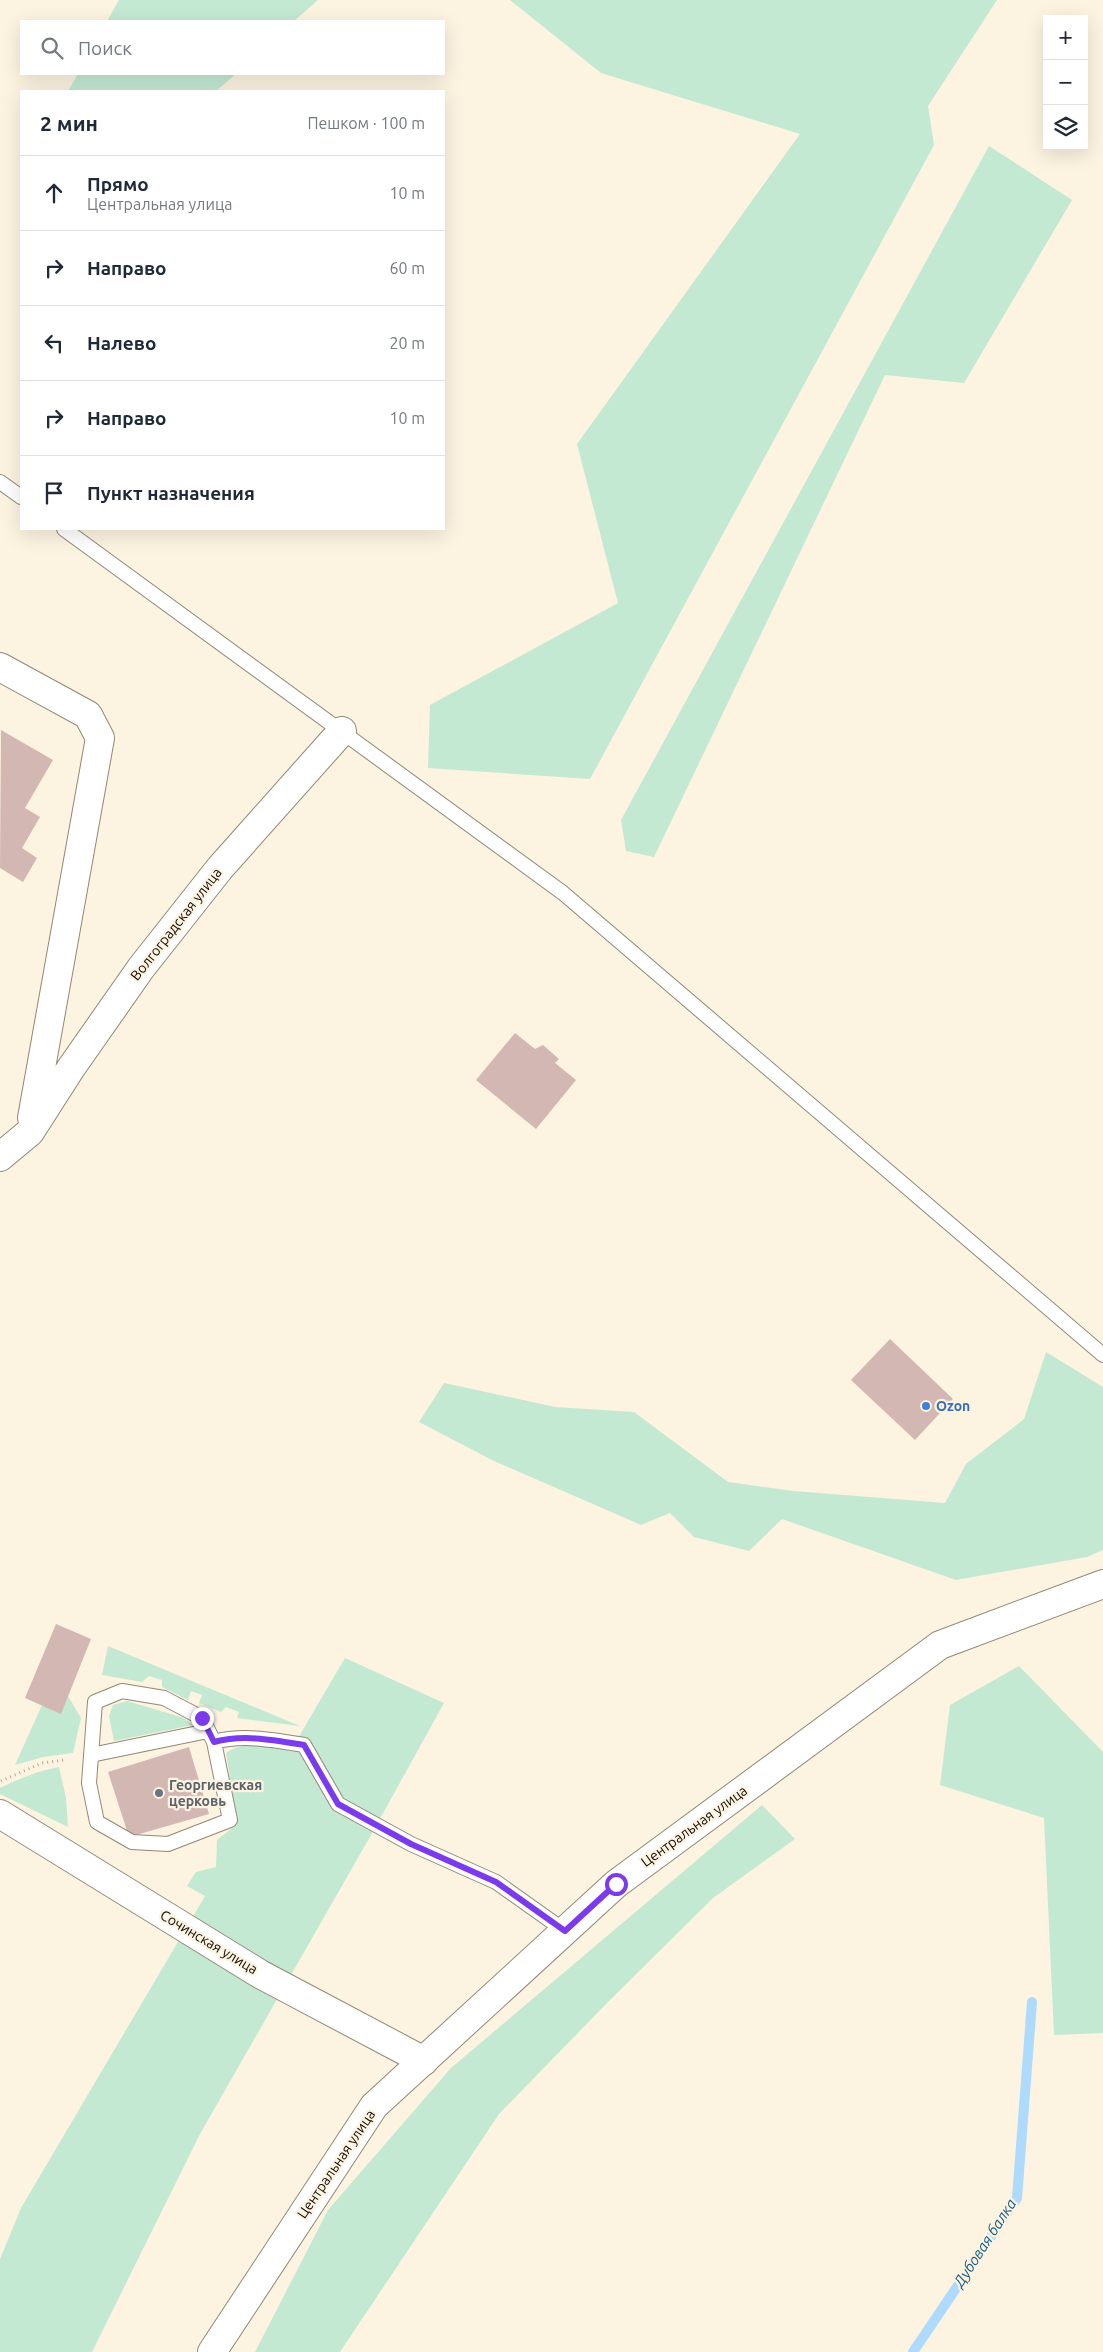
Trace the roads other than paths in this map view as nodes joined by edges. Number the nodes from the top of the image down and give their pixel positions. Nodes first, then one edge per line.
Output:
1 (0, 482) edge
2 (20, 496) edge
3 (65, 530) edge
4 (0, 667) edge
5 (342, 731) junction
6 (30, 1132) junction
7 (0, 1157) edge
8 (1103, 1355) edge
9 (1103, 1584) edge
10 (211, 1736) junction
11 (91, 1755) junction
12 (0, 1814) edge
13 (565, 1931) junction
14 (424, 2061) junction
15 (212, 2352) edge

1 - 2 lane
3 - 5 lane
4 - 6 street
5 - 6 street, Волгоградская улица
5 - 8 lane
6 - 7 street, Волгоградская улица
9 - 13 street, Центральная улица
10 - 11 lane
10 - 11 lane
10 - 11 lane
10 - 13 lane
12 - 14 street, Сочинская улица
13 - 14 street, Центральная улица
14 - 15 street, Центральная улица

